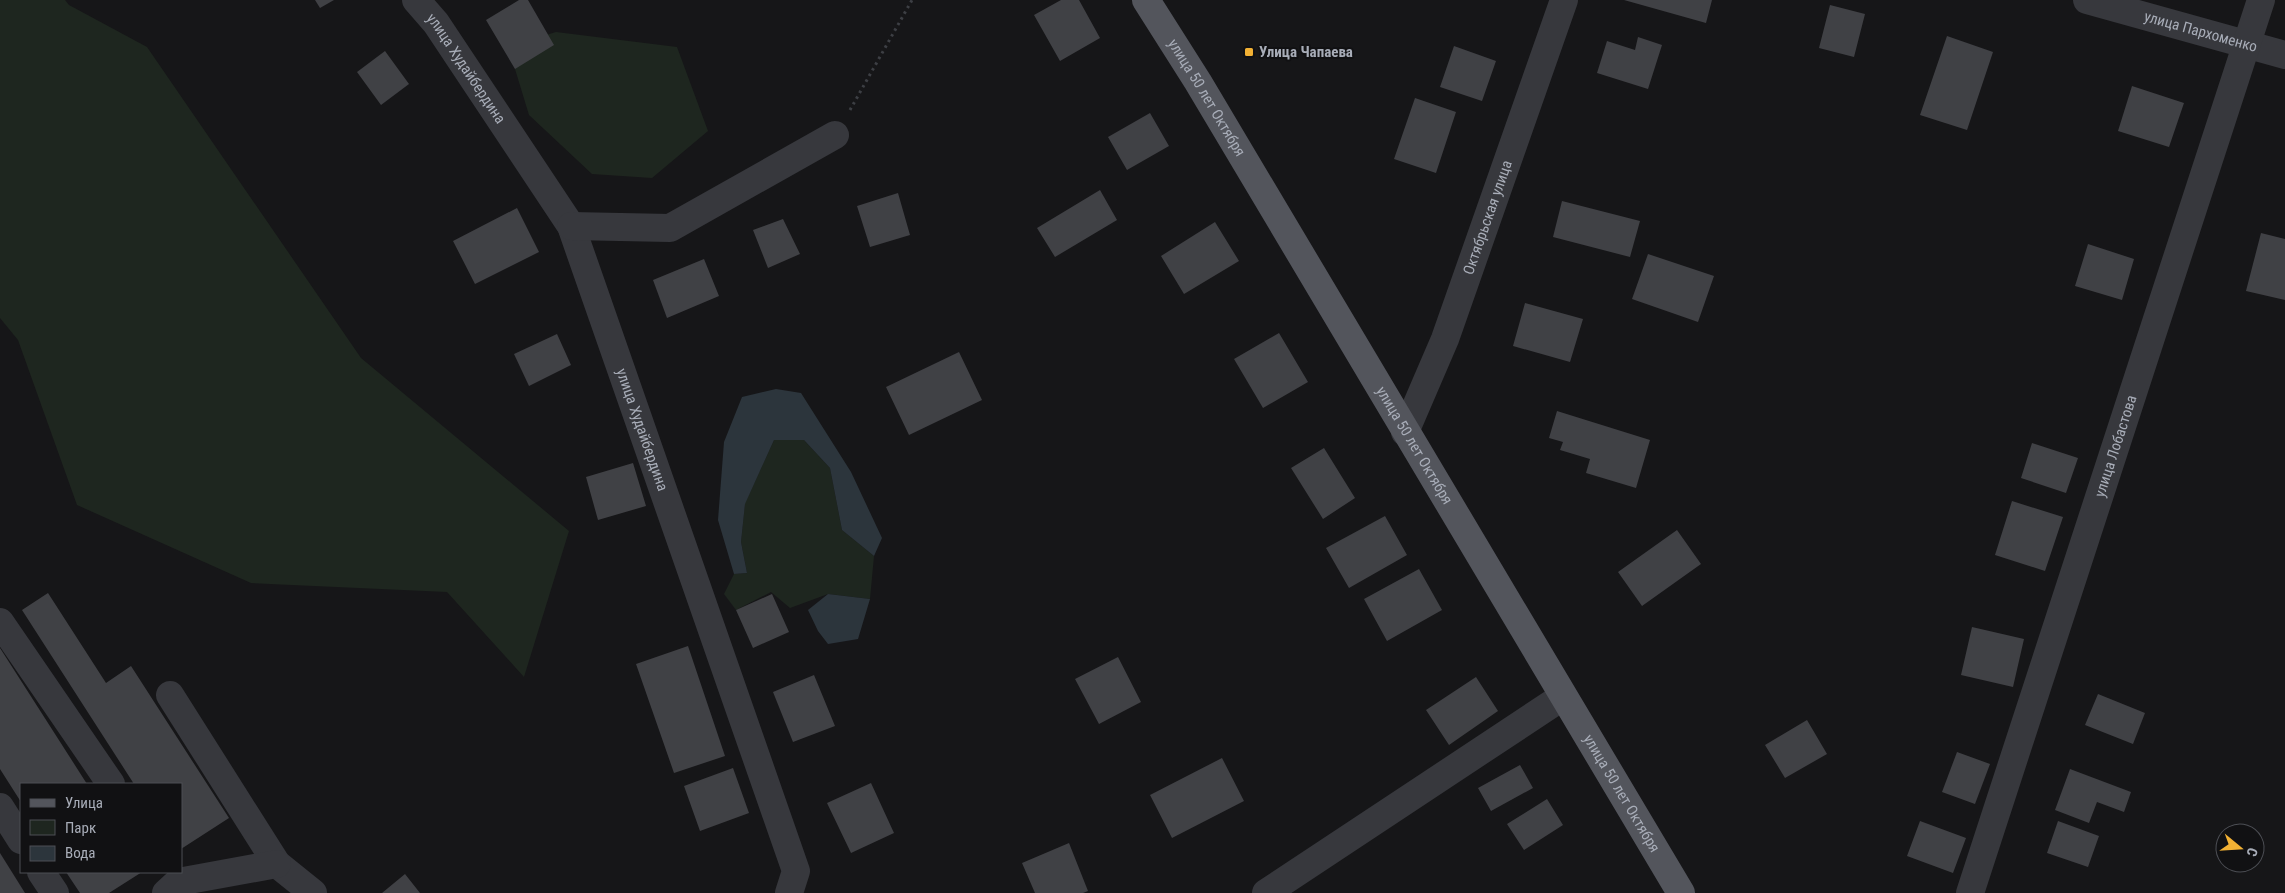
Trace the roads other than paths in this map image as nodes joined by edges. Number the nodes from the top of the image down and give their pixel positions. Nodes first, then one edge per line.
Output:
1 (416, 0) edge
2 (1146, 0) edge
3 (1564, 0) edge
4 (2087, 0) edge
5 (2261, 0) edge
6 (2247, 45) junction
7 (2285, 55) edge
8 (835, 135) road end
9 (571, 226) junction
10 (1405, 432) junction
11 (0, 622) edge
12 (170, 695) dead end
13 (1562, 697) junction
14 (110, 783) edge
15 (0, 807) edge
16 (20, 838) edge
17 (277, 864) junction
18 (42, 873) edge
19 (171, 882) edge
20 (55, 893) edge
21 (313, 893) edge
22 (789, 893) edge
23 (1266, 893) edge
24 (1681, 893) edge
25 (1970, 893) edge

1 - 9 street, улица Худайбердина
2 - 10 main road, улица 50 лет Октября
3 - 10 street, Октябрьская улица
4 - 6 street, улица Пархоменко
5 - 6 street, улица Лобастова
6 - 7 street, улица Пархоменко
6 - 25 street, улица Лобастова
8 - 9 street
9 - 22 street, улица Худайбердина
10 - 13 main road, улица 50 лет Октября
11 - 14 street
12 - 17 street
13 - 23 street
13 - 24 main road, улица 50 лет Октября
15 - 16 street
17 - 19 street
17 - 21 street
18 - 20 street

